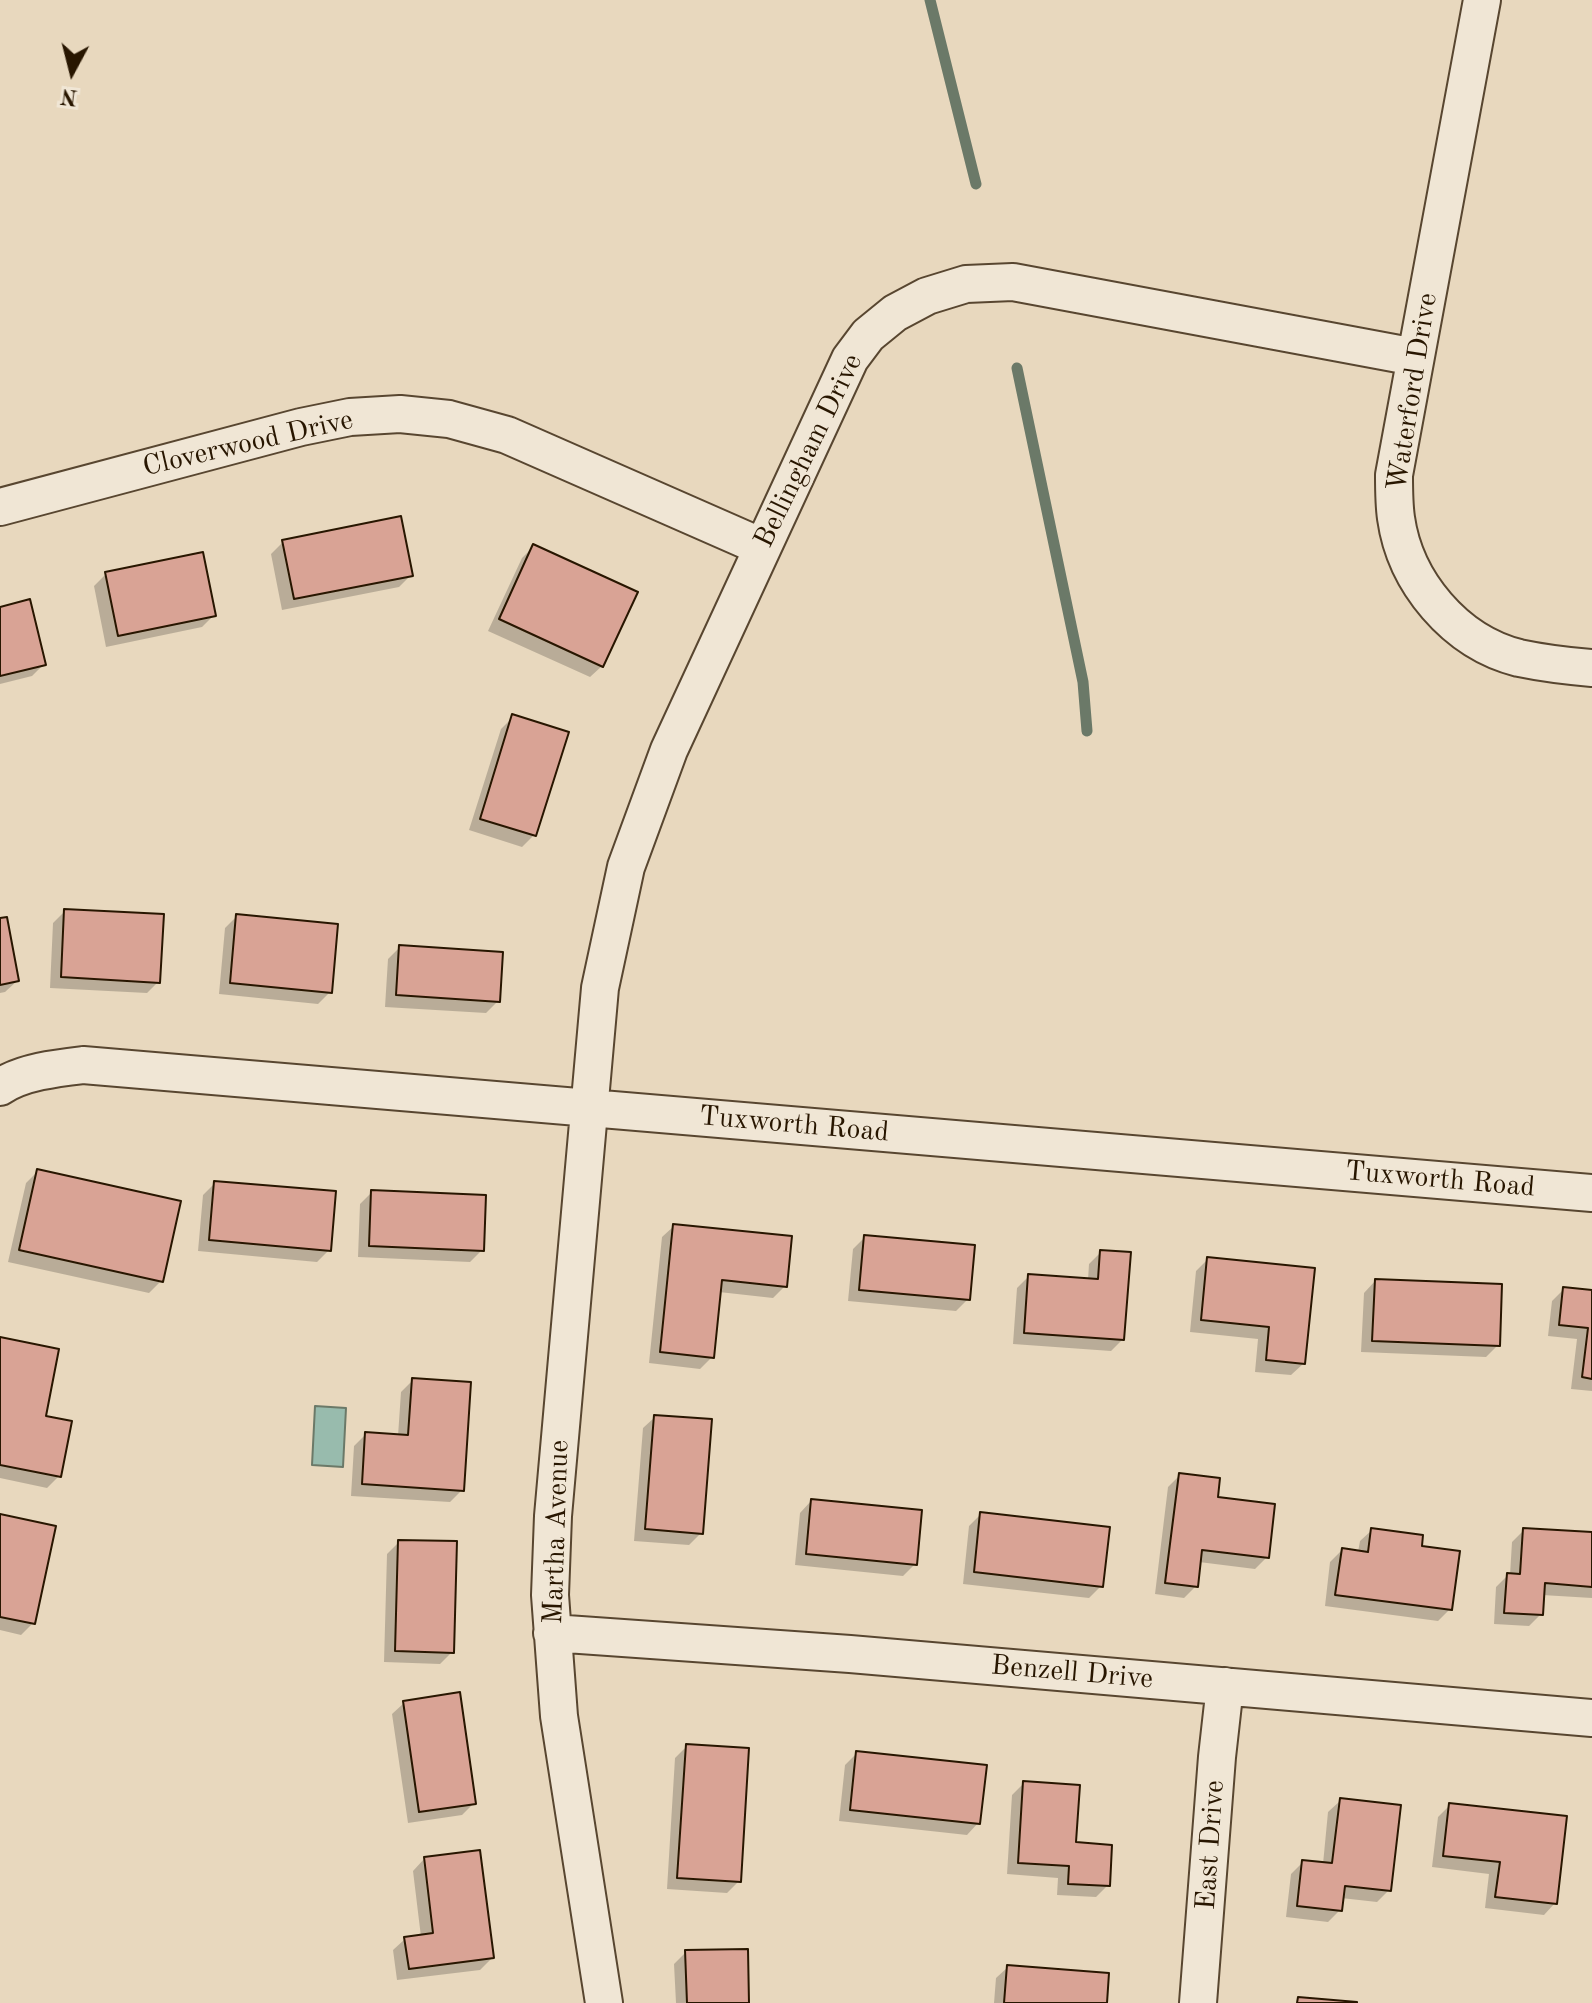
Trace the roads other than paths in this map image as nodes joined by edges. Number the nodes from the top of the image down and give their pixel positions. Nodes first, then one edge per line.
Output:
1 (1482, 0) edge
2 (1415, 357) junction
3 (0, 507) edge
4 (762, 547) junction
5 (1592, 668) edge
6 (0, 1087) edge
7 (590, 1107) junction
8 (1592, 1193) edge
9 (552, 1633) junction
10 (1225, 1686) junction
11 (1592, 1718) edge
12 (604, 2003) edge
13 (1198, 2003) edge

1 - 2 street, Waterford Drive
2 - 4 street, Bellingham Drive
2 - 5 street, Waterford Drive
3 - 4 street, Cloverwood Drive
4 - 7 street, Bellingham Drive
6 - 7 street, Tuxworth Road
7 - 8 street, Tuxworth Road
7 - 9 street, Martha Avenue
9 - 10 street, Benzell Drive
9 - 12 street, Martha Avenue
10 - 11 street, Benzell Drive
10 - 13 street, East Drive

